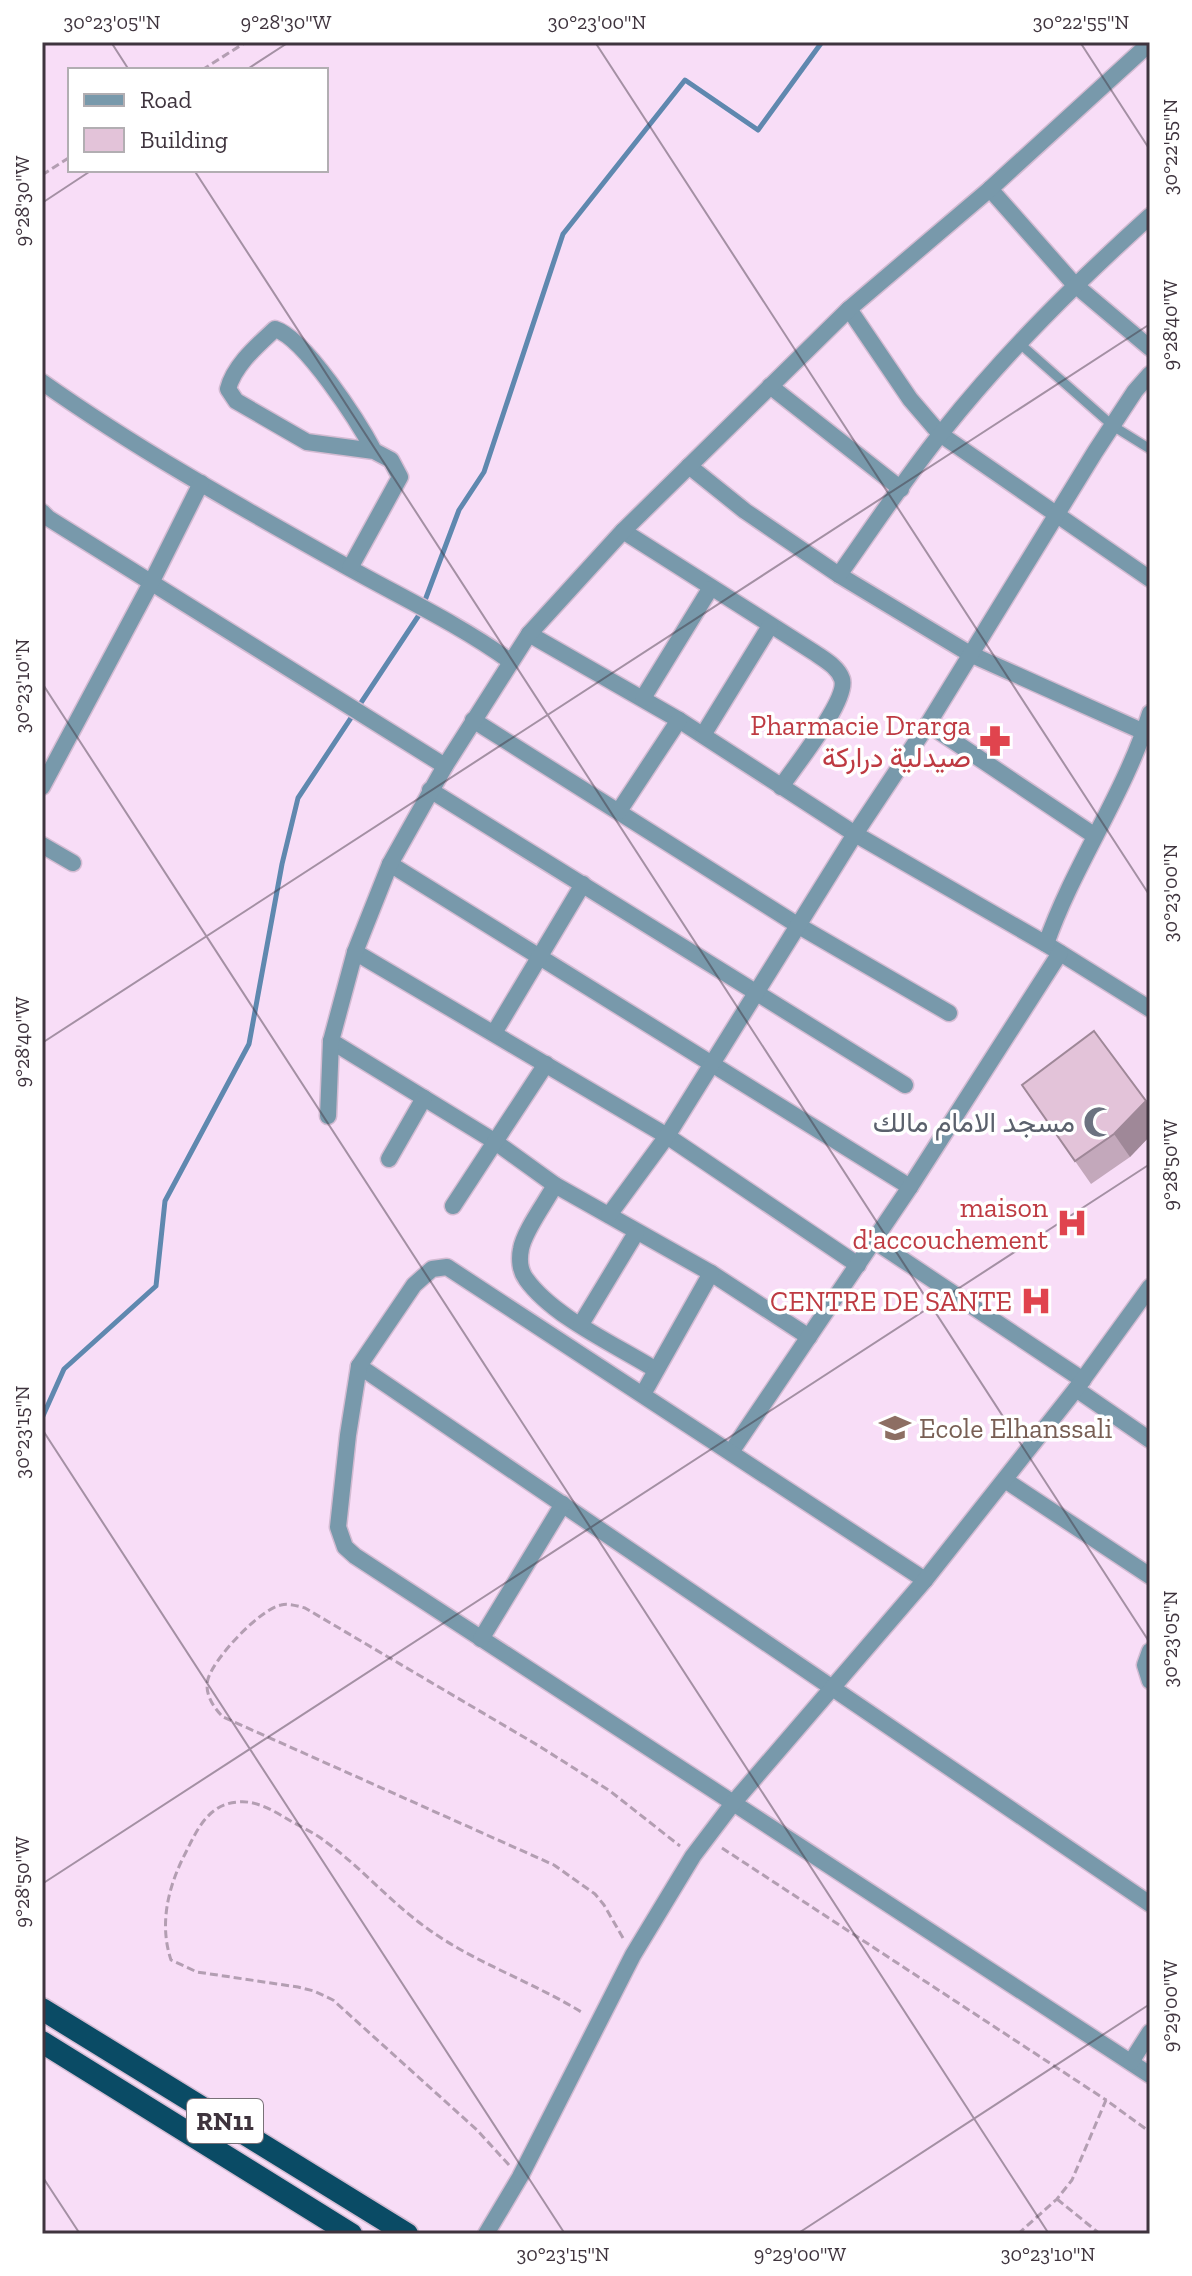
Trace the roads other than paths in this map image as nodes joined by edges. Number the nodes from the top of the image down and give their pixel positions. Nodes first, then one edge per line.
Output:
1 (1150, 43) edge
2 (990, 189) junction
3 (1150, 216) edge
4 (1074, 284) junction
5 (849, 309) junction
6 (1018, 342) junction
7 (1150, 348) edge
8 (1150, 374) edge
9 (42, 382) edge
10 (770, 386) junction
11 (1113, 426) junction
12 (940, 434) junction
13 (1150, 449) edge
14 (374, 451) junction
15 (689, 466) junction
16 (201, 483) junction
17 (901, 489) junction
18 (42, 512) edge
19 (1057, 515) junction
20 (623, 531) junction
21 (350, 568) junction
22 (839, 575) junction
23 (1150, 579) edge
24 (151, 583) junction
25 (710, 589) junction
26 (770, 626) junction
27 (529, 634) junction
28 (970, 654) junction
29 (510, 661) junction
30 (643, 698) junction
31 (1150, 713) edge
32 (473, 720) junction
33 (679, 720) junction
34 (928, 724) junction
35 (1144, 732) junction
36 (703, 735) junction
37 (445, 766) junction
38 (42, 787) edge
39 (781, 787) junction
40 (430, 790) junction
41 (619, 811) junction
42 (855, 834) junction
43 (1095, 836) junction
44 (42, 845) edge
45 (73, 863) dead end
46 (390, 864) junction
47 (583, 884) junction
48 (799, 926) junction
49 (1053, 948) junction
50 (355, 952) junction
51 (540, 956) junction
52 (756, 992) junction
53 (1150, 1009) edge
54 (949, 1013) dead end
55 (494, 1033) junction
56 (331, 1041) junction
57 (546, 1064) junction
58 (711, 1064) junction
59 (905, 1085) dead end
60 (424, 1098) junction
61 (328, 1116) dead end
62 (667, 1136) junction
63 (494, 1141) junction
64 (389, 1159) dead end
65 (555, 1185) junction
66 (910, 1187) junction
67 (453, 1206) dead end
68 (609, 1215) junction
69 (636, 1233) junction
70 (873, 1240) junction
71 (858, 1265) junction
72 (711, 1273) junction
73 (1150, 1287) edge
74 (581, 1324) junction
75 (809, 1337) junction
76 (359, 1366) junction
77 (656, 1370) junction
78 (1080, 1384) junction
79 (643, 1394) junction
80 (1150, 1440) edge
81 (731, 1452) junction
82 (1005, 1480) junction
83 (563, 1504) junction
84 (1150, 1576) edge
85 (925, 1580) junction
86 (481, 1639) junction
87 (1150, 1651) edge
88 (1150, 1681) edge
89 (831, 1688) junction
90 (734, 1802) junction
91 (1150, 1904) edge
92 (42, 2009) edge
93 (1150, 2032) edge
94 (42, 2042) edge
95 (1131, 2062) junction
96 (1150, 2075) edge
97 (351, 2234) edge
98 (407, 2234) edge
99 (486, 2234) edge

1 - 2 street
2 - 4 street
2 - 5 street
3 - 4 street
4 - 6 street
4 - 7 street
5 - 10 street
5 - 12 street
6 - 11 lane
6 - 12 street
8 - 11 street
9 - 16 street
10 - 15 street
10 - 17 street
11 - 13 lane
11 - 19 street
12 - 17 street
12 - 19 street
14 - 14 street
14 - 21 street
15 - 20 street
15 - 22 street
16 - 21 street
16 - 24 street
17 - 22 street
18 - 24 street
19 - 23 street
19 - 28 street
20 - 25 street
20 - 27 street
21 - 29 street
22 - 28 street
24 - 37 street
24 - 38 street
25 - 26 street
25 - 30 street
26 - 36 street
26 - 39 street
27 - 29 street
27 - 30 street
28 - 34 street
28 - 35 street
29 - 32 street
30 - 33 street
31 - 35 street
32 - 37 street
32 - 41 street
33 - 36 street
33 - 41 street
34 - 42 street
34 - 43 street
35 - 43 street
36 - 39 street
37 - 40 street
39 - 42 street
40 - 46 street
40 - 47 street
41 - 48 street
42 - 48 street
42 - 49 street
43 - 49 street
44 - 45 street
46 - 50 street
46 - 51 street
47 - 51 street
47 - 52 street
48 - 52 street
48 - 54 street
49 - 53 street
49 - 66 street
50 - 55 street
50 - 56 street
51 - 55 street
51 - 58 street
52 - 58 street
52 - 59 street
55 - 57 street
56 - 60 street
56 - 61 street
57 - 62 street
57 - 63 street
58 - 62 street
58 - 66 street
60 - 63 street
60 - 64 street
62 - 68 street
62 - 71 street
63 - 65 street
63 - 67 street
65 - 68 street
65 - 74 street
66 - 70 street
68 - 69 street
69 - 72 street
69 - 74 street
70 - 71 street
70 - 78 street
71 - 75 street
72 - 75 street
72 - 77 street
73 - 78 street
74 - 77 street
75 - 81 street
76 - 79 street
76 - 83 street
76 - 86 street
77 - 79 street
78 - 80 street
78 - 82 street
79 - 81 street
81 - 85 street
82 - 84 street
82 - 85 street
83 - 86 street
83 - 89 street
85 - 89 street
86 - 90 street
87 - 88 street
89 - 90 street
89 - 91 street
90 - 95 street
90 - 99 street
92 - 98 highway, RN11
93 - 95 street
94 - 97 highway, RN11
95 - 96 street

